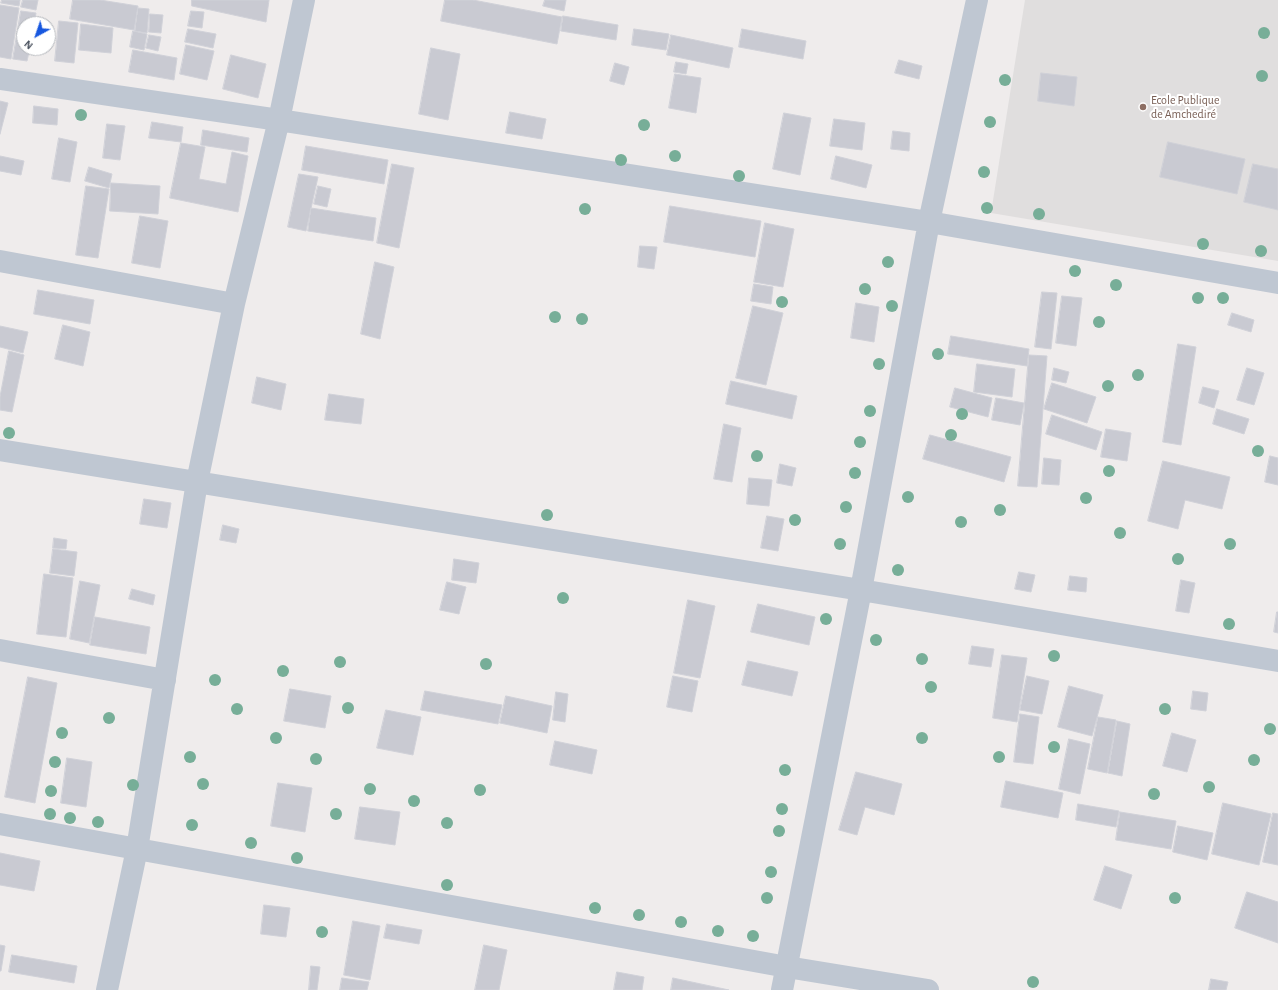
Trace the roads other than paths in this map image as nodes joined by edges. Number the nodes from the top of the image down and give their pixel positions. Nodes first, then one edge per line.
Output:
1 (304, 0) edge
2 (977, 0) edge
3 (0, 79) edge
4 (278, 120) junction
5 (929, 222) junction
6 (0, 261) edge
7 (1278, 282) edge
8 (234, 304) junction
9 (0, 450) edge
10 (197, 482) junction
11 (861, 590) junction
12 (0, 650) edge
13 (1278, 661) edge
14 (165, 680) junction
15 (0, 824) edge
16 (137, 849) junction
17 (787, 967) junction
18 (108, 990) edge
19 (782, 990) edge
20 (928, 990) edge

1 - 4 street
2 - 5 street
3 - 4 street
4 - 5 street
4 - 8 street
5 - 7 street
5 - 11 street
6 - 8 street
8 - 10 street
9 - 10 street
10 - 11 street
10 - 14 street
11 - 13 street
11 - 17 street
12 - 14 street
14 - 16 street
15 - 16 street
16 - 17 street
16 - 18 street
17 - 19 street
17 - 20 street

